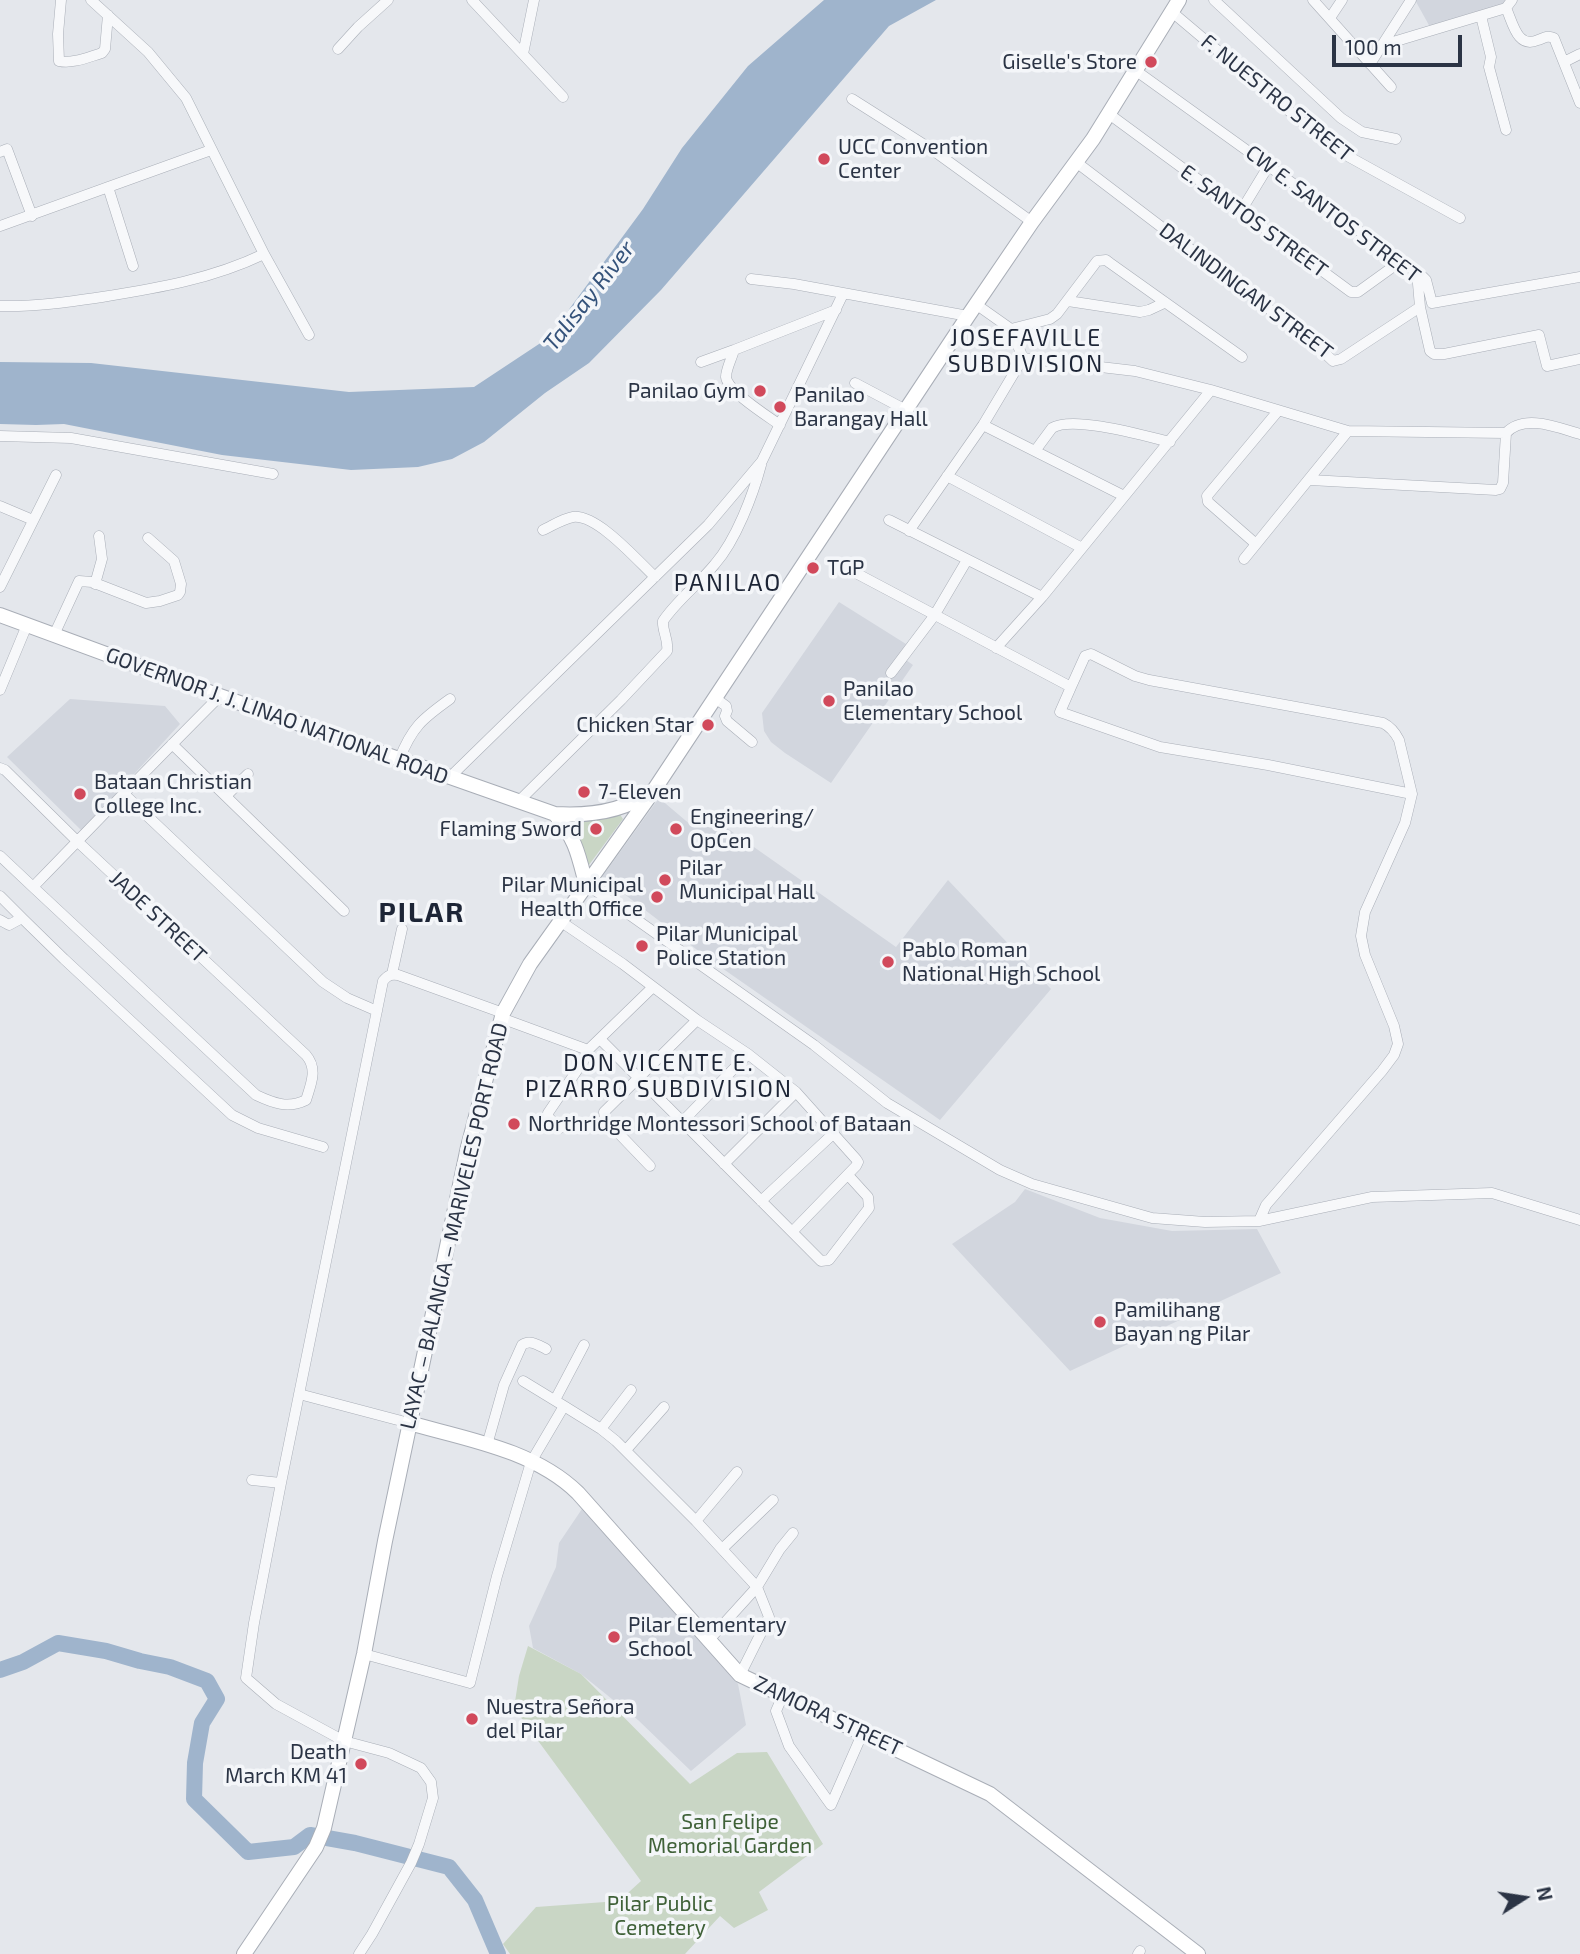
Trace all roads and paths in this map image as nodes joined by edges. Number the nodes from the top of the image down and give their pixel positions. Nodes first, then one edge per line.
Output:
1 (61, 0) edge
2 (91, 0) edge
3 (388, 0) edge
4 (472, 0) edge
5 (534, 0) edge
6 (1214, 0) edge
7 (1313, 0) edge
8 (1342, 0) edge
9 (1411, 0) edge
10 (1509, 4) edge
11 (1175, 6) edge
12 (108, 15) junction
13 (1481, 16) junction
14 (1330, 18) junction
15 (1383, 45) junction
16 (338, 49) dead end
17 (523, 54) junction
18 (1580, 54) edge
19 (1564, 62) junction
20 (1370, 64) junction
21 (1135, 70) junction
22 (1391, 87) dead end
23 (564, 97) dead end
24 (852, 99) dead end
25 (1580, 103) edge
26 (1109, 114) junction
27 (1506, 130) dead end
28 (1396, 139) dead end
29 (211, 150) junction
30 (0, 152) edge
31 (1076, 162) junction
32 (1269, 165) junction
33 (108, 187) junction
34 (1241, 211) junction
35 (32, 216) junction
36 (1460, 218) dead end
37 (1032, 222) junction
38 (0, 226) edge
39 (264, 254) junction
40 (1401, 261) junction
41 (133, 265) dead end
42 (1417, 272) junction
43 (1580, 277) edge
44 (751, 279) dead end
45 (843, 294) junction
46 (1068, 301) junction
47 (1164, 303) junction
48 (0, 306) edge
49 (1420, 307) junction
50 (836, 310) junction
51 (972, 311) junction
52 (1011, 329) junction
53 (309, 335) dead end
54 (734, 350) junction
55 (1242, 357) dead end
56 (1023, 358) junction
57 (1580, 359) edge
58 (701, 362) dead end
59 (855, 383) dead end
60 (1211, 390) junction
61 (906, 410) junction
62 (1278, 411) junction
63 (780, 425) junction
64 (983, 425) junction
65 (1348, 430) junction
66 (1506, 433) junction
67 (1580, 434) edge
68 (0, 436) edge
69 (1170, 442) junction
70 (1035, 451) junction
71 (762, 461) junction
72 (273, 474) dead end
73 (56, 475) dead end
74 (947, 476) junction
75 (1310, 480) junction
76 (1124, 496) junction
77 (0, 506) edge
78 (33, 520) junction
79 (889, 520) dead end
80 (543, 530) dead end
81 (909, 530) junction
82 (99, 536) dead end
83 (148, 538) dead end
84 (1256, 544) junction
85 (1082, 548) junction
86 (1244, 559) dead end
87 (967, 560) junction
88 (852, 571) dead end
89 (655, 577) junction
90 (95, 584) junction
91 (0, 587) edge
92 (1042, 597) junction
93 (0, 615) edge
94 (934, 616) junction
95 (27, 625) junction
96 (54, 635) junction
97 (996, 648) junction
98 (891, 673) dead end
99 (1071, 687) junction
100 (0, 690) edge
101 (220, 696) junction
102 (715, 698) junction
103 (450, 699) dead end
104 (752, 742) dead end
105 (172, 744) junction
106 (399, 760) junction
107 (3, 769) edge
108 (248, 774) dead end
109 (449, 778) junction
110 (654, 790) junction
111 (123, 793) junction
112 (1412, 794) junction
113 (226, 796) junction
114 (519, 801) junction
115 (555, 814) junction
116 (77, 841) junction
117 (0, 856) edge
118 (586, 884) junction
119 (33, 887) junction
120 (0, 896) edge
121 (344, 911) dead end
122 (22, 918) junction
123 (0, 920) edge
124 (560, 921) junction
125 (402, 929) dead end
126 (392, 974) junction
127 (653, 987) junction
128 (377, 1011) junction
129 (502, 1016) junction
130 (697, 1020) junction
131 (600, 1040) junction
132 (588, 1050) junction
133 (748, 1054) junction
134 (639, 1078) junction
135 (796, 1092) junction
136 (682, 1122) junction
137 (560, 1128) dead end
138 (834, 1133) junction
139 (323, 1147) dead end
140 (724, 1164) junction
141 (650, 1166) dead end
142 (848, 1175) junction
143 (761, 1201) junction
144 (1580, 1220) edge
145 (1259, 1221) junction
146 (792, 1232) junction
147 (584, 1345) dead end
148 (547, 1349) dead end
149 (523, 1381) dead end
150 (631, 1390) dead end
151 (299, 1394) junction
152 (560, 1403) junction
153 (664, 1407) dead end
154 (409, 1423) junction
155 (601, 1429) junction
156 (487, 1445) junction
157 (626, 1450) junction
158 (531, 1462) junction
159 (737, 1472) dead end
160 (253, 1480) dead end
161 (281, 1483) junction
162 (773, 1500) dead end
163 (696, 1521) junction
164 (793, 1533) dead end
165 (722, 1549) junction
166 (757, 1587) junction
167 (709, 1640) junction
168 (364, 1654) junction
169 (740, 1675) junction
170 (783, 1695) junction
171 (863, 1732) junction
172 (344, 1741) junction
173 (244, 1954) edge
174 (359, 1954) edge
175 (1198, 1954) edge

1 - 12 street
2 - 12 street
3 - 16 street
4 - 17 street
5 - 17 street
6 - 28 street
7 - 14 street
8 - 14 street
9 - 15 street
10 - 13 street
10 - 19 street
11 - 21 main road, LAYAC – BALANGA – MARIVELES PORT ROAD
11 - 36 street, F. NUESTRO STREET
12 - 29 street
13 - 15 street
13 - 27 street
14 - 20 street
15 - 20 street
17 - 23 street
18 - 19 street
19 - 25 street
20 - 22 street
21 - 26 main road, LAYAC – BALANGA – MARIVELES PORT ROAD
21 - 32 street, CW E. SANTOS STREET
24 - 37 street
26 - 31 main road, LAYAC – BALANGA – MARIVELES PORT ROAD
26 - 34 street, E. SANTOS STREET
29 - 33 street
29 - 39 street
30 - 35 street
31 - 37 main road, LAYAC – BALANGA – MARIVELES PORT ROAD
31 - 49 street, DALINDINGAN STREET
32 - 34 street
32 - 40 street, CW E. SANTOS STREET
33 - 35 street
33 - 41 street
34 - 40 street, E. SANTOS STREET
35 - 38 street
37 - 51 main road, LAYAC – BALANGA – MARIVELES PORT ROAD
39 - 48 street
39 - 53 street
40 - 42 street, CW E. SANTOS STREET
42 - 43 street, CW E. SANTOS STREET
42 - 49 street
44 - 45 street
45 - 50 street
45 - 51 street
46 - 47 street
46 - 47 street
46 - 52 street
47 - 55 street
49 - 57 street
50 - 54 street
50 - 63 street
51 - 52 street
51 - 61 main road, LAYAC – BALANGA – MARIVELES PORT ROAD
52 - 56 street
54 - 58 street
54 - 63 street
56 - 60 street
56 - 64 street
59 - 61 street
60 - 62 street
60 - 69 street
61 - 102 main road, LAYAC – BALANGA – MARIVELES PORT ROAD
62 - 65 street
62 - 84 street
63 - 71 street
64 - 70 street
64 - 74 street
65 - 66 street
65 - 75 street
66 - 67 street
66 - 75 street
68 - 72 street
69 - 70 street
69 - 76 street
70 - 76 street
71 - 89 street
71 - 114 street
73 - 78 street
74 - 81 street
74 - 85 street
75 - 84 street
76 - 85 street
77 - 78 street
78 - 91 street
79 - 81 street
80 - 89 street
81 - 87 street
82 - 90 street
83 - 90 street
84 - 86 street
85 - 92 street
87 - 92 street
87 - 94 street
88 - 94 street
89 - 109 street
90 - 96 street
92 - 97 street
93 - 95 main road, GOVERNOR J. J. LINAO NATIONAL ROAD
94 - 97 street
94 - 98 street
95 - 96 main road, GOVERNOR J. J. LINAO NATIONAL ROAD
95 - 100 street
96 - 101 main road, GOVERNOR J. J. LINAO NATIONAL ROAD
97 - 99 street
99 - 112 street
99 - 112 street
101 - 105 street
101 - 106 main road, GOVERNOR J. J. LINAO NATIONAL ROAD
102 - 104 street
102 - 110 main road, LAYAC – BALANGA – MARIVELES PORT ROAD
103 - 106 street
105 - 111 street
105 - 113 street
106 - 109 main road, GOVERNOR J. J. LINAO NATIONAL ROAD
107 - 116 street, JADE STREET
108 - 113 street
109 - 114 main road, GOVERNOR J. J. LINAO NATIONAL ROAD
110 - 115 main road, GOVERNOR J. J. LINAO NATIONAL ROAD
110 - 118 main road, LAYAC – BALANGA – MARIVELES PORT ROAD
111 - 116 street
111 - 128 street
112 - 145 street
113 - 121 street
114 - 115 main road, GOVERNOR J. J. LINAO NATIONAL ROAD
115 - 118 main road
116 - 119 street
116 - 119 street, JADE STREET
117 - 119 street
118 - 124 main road, LAYAC – BALANGA – MARIVELES PORT ROAD
118 - 145 street
120 - 122 street
122 - 123 street
122 - 139 street
124 - 127 street
124 - 129 main road, LAYAC – BALANGA – MARIVELES PORT ROAD
125 - 126 street
126 - 128 street
126 - 129 street
127 - 130 street
127 - 131 street
128 - 151 street
129 - 132 street
129 - 154 main road, LAYAC – BALANGA – MARIVELES PORT ROAD
130 - 133 street
130 - 134 street
131 - 132 street
131 - 134 street
132 - 137 street
133 - 135 street
133 - 136 street
134 - 136 street
134 - 141 street
135 - 138 street
135 - 140 street
136 - 140 street
138 - 142 street
138 - 143 street
140 - 143 street
142 - 146 street
142 - 146 street
143 - 146 street
144 - 145 street
147 - 152 street
148 - 156 street
149 - 152 street
150 - 155 street
151 - 154 street
151 - 161 street
152 - 155 street
152 - 158 street
153 - 157 street
154 - 156 main road, ZAMORA STREET
154 - 168 main road, LAYAC – BALANGA – MARIVELES PORT ROAD
155 - 157 street
156 - 158 main road, ZAMORA STREET
157 - 163 street
158 - 167 main road, ZAMORA STREET
158 - 168 street
159 - 163 street
160 - 161 street
161 - 172 street
162 - 165 street
163 - 165 street
164 - 166 street
165 - 166 street
166 - 167 street
166 - 169 street
167 - 169 main road, ZAMORA STREET
168 - 172 main road, LAYAC – BALANGA – MARIVELES PORT ROAD
169 - 170 main road, ZAMORA STREET
170 - 171 main road, ZAMORA STREET
170 - 171 street
171 - 175 main road, ZAMORA STREET
172 - 173 main road, LAYAC – BALANGA – MARIVELES PORT ROAD
172 - 174 street

